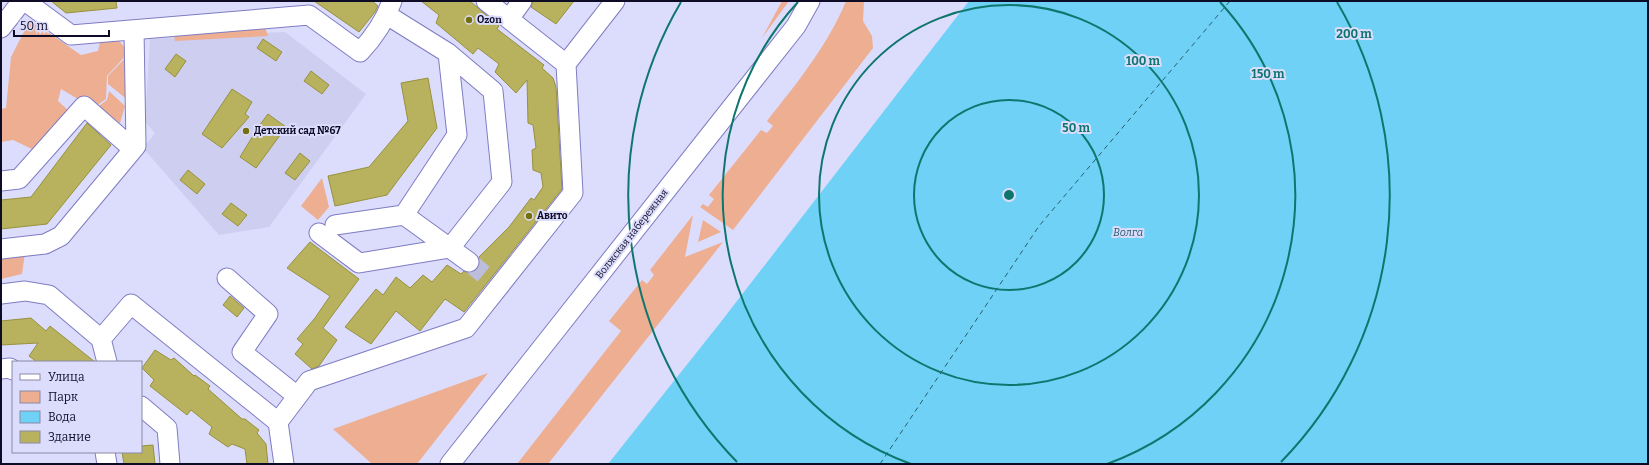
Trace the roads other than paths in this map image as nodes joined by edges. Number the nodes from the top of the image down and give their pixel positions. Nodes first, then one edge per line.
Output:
1 (22, 1) edge
2 (25, 1) edge
3 (486, 1) edge
4 (522, 1) edge
5 (615, 1) edge
6 (810, 1) edge
7 (390, 8) edge
8 (509, 19) junction
9 (1, 28) edge
10 (134, 30) junction
11 (448, 53) junction
12 (566, 64) junction
13 (133, 149) junction
14 (1, 182) edge
15 (404, 215) junction
16 (450, 248) junction
17 (1, 249) edge
18 (468, 262) tunnel mouth
19 (227, 278) dead end
20 (1, 294) edge
21 (101, 338) junction
22 (107, 361) edge
23 (1, 369) edge
24 (12, 369) edge
25 (297, 396) junction
26 (142, 407) edge
27 (278, 422) junction
28 (105, 453) edge
29 (107, 464) edge
30 (170, 464) edge
31 (284, 464) edge
32 (450, 464) edge

1 - 9 street
2 - 10 street
3 - 8 street
4 - 8 street
5 - 12 street
6 - 32 street, Волжская набережная
7 - 10 street
7 - 11 street
8 - 12 street
10 - 13 street
11 - 15 street
11 - 16 street
12 - 25 street
13 - 14 street
13 - 17 street
15 - 16 street
15 - 16 street
16 - 18 street
19 - 25 street
20 - 21 street
21 - 22 street
21 - 27 street
23 - 24 street
25 - 27 street
26 - 30 street
27 - 31 street
28 - 29 street

